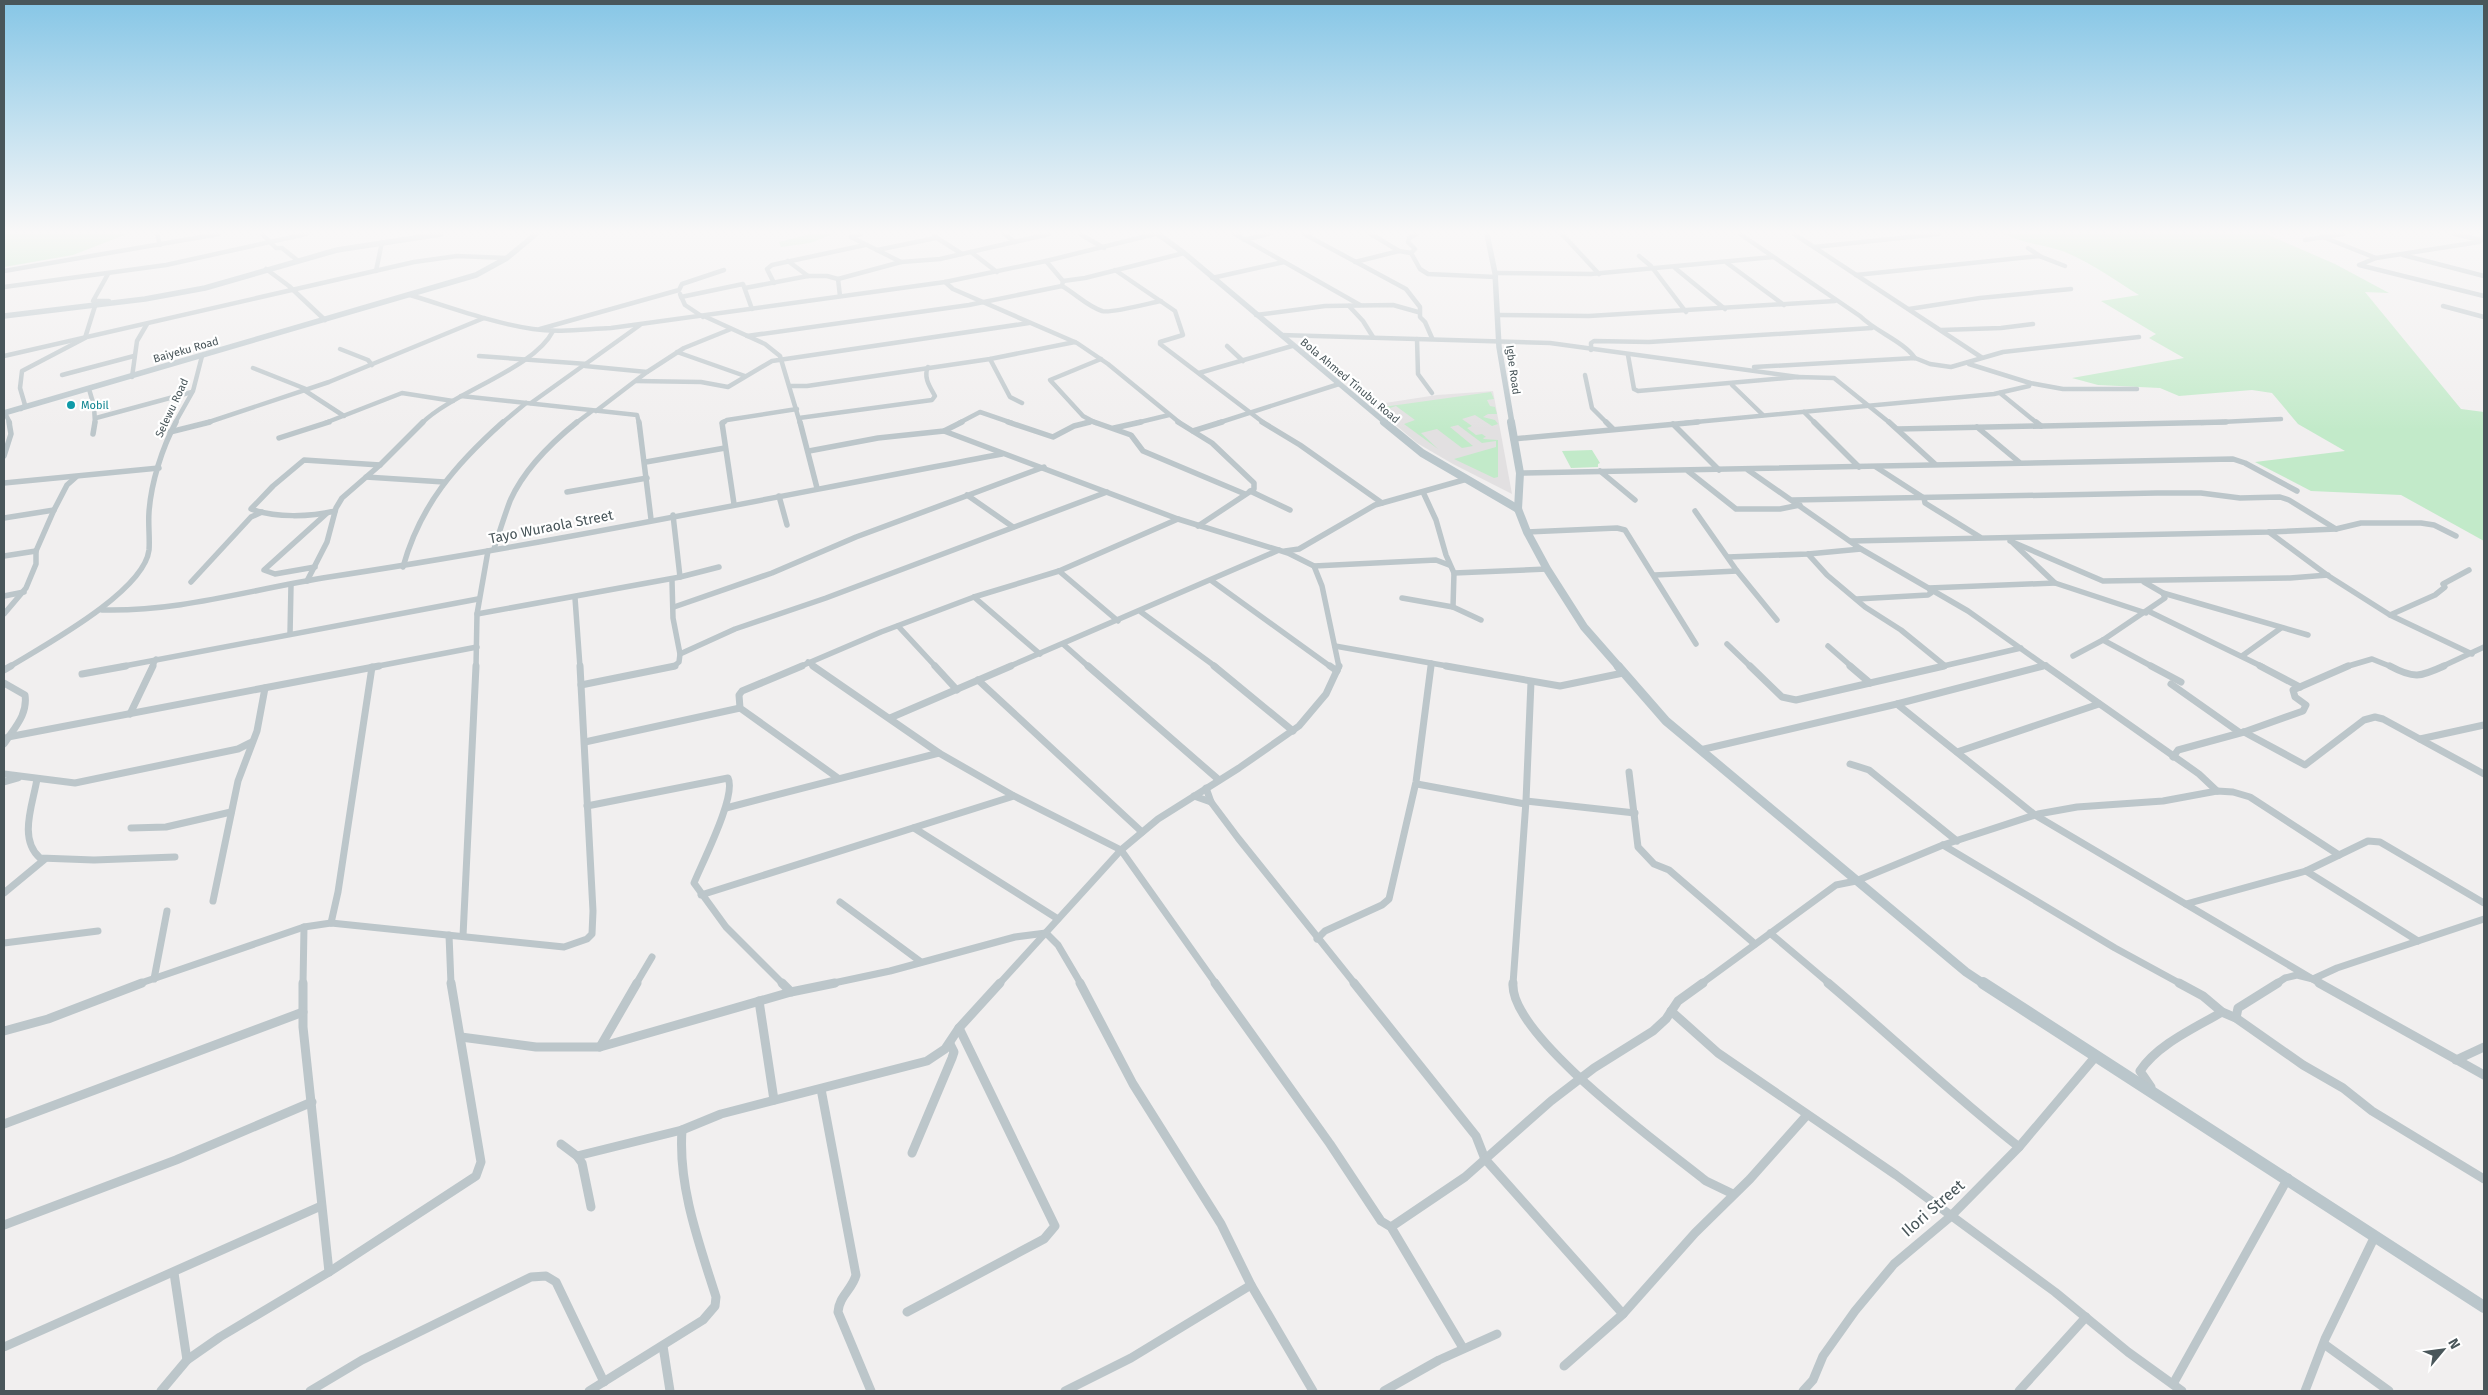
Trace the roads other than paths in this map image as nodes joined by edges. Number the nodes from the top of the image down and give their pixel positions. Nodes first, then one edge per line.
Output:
1 (94, 299) edge
2 (141, 299) edge
3 (253, 299) edge
4 (301, 299) edge
5 (396, 299) edge
6 (423, 299) edge
7 (647, 299) edge
8 (682, 299) edge
9 (749, 299) edge
10 (819, 299) edge
11 (978, 299) edge
12 (997, 299) edge
13 (1082, 299) edge
14 (1158, 299) edge
15 (1237, 299) edge
16 (1347, 299) edge
17 (1414, 299) edge
18 (1497, 299) edge
19 (1674, 299) edge
20 (1712, 299) edge
21 (1776, 299) edge
22 (1832, 299) edge
23 (1893, 299) edge
24 (1973, 299) edge
25 (1161, 301) junction
26 (1835, 301) junction
27 (985, 302) junction
28 (1352, 302) junction
29 (113, 304) junction
30 (1361, 305) junction
31 (1784, 305) junction
32 (95, 306) junction
33 (1348, 306) junction
34 (2443, 306) dead end
35 (752, 309) junction
36 (1724, 309) junction
37 (1908, 309) junction
38 (1418, 312) junction
39 (1686, 312) junction
40 (1256, 315) junction
41 (1498, 315) junction
42 (4, 316) edge
43 (704, 317) junction
44 (2484, 317) edge
45 (484, 318) junction
46 (325, 320) junction
47 (1029, 323) junction
48 (148, 324) junction
49 (2034, 324) dead end
50 (640, 325) junction
51 (136, 327) junction
52 (142, 328) junction
53 (1872, 328) junction
54 (731, 329) junction
55 (537, 330) junction
56 (1940, 330) junction
57 (553, 331) junction
58 (1281, 335) junction
59 (747, 336) junction
60 (1373, 337) junction
61 (2139, 337) dead end
62 (85, 338) junction
63 (1432, 338) junction
64 (1418, 339) junction
65 (1499, 340) junction
66 (1075, 342) junction
67 (1227, 346) dead end
68 (1292, 346) junction
69 (340, 349) dead end
70 (1591, 350) junction
71 (677, 352) junction
72 (1628, 355) junction
73 (4, 356) edge
74 (134, 356) junction
75 (202, 356) junction
76 (479, 356) dead end
77 (1981, 356) junction
78 (1915, 358) junction
79 (782, 359) junction
80 (990, 359) junction
81 (1101, 359) junction
82 (521, 361) junction
83 (1243, 361) junction
84 (1967, 364) junction
85 (372, 365) junction
86 (586, 365) junction
87 (253, 368) dead end
88 (1740, 368) junction
89 (925, 369) junction
90 (647, 372) junction
91 (1199, 373) junction
92 (62, 375) dead end
93 (1585, 375) dead end
94 (132, 376) junction
95 (745, 376) junction
96 (1798, 377) junction
97 (636, 381) junction
98 (2030, 383) junction
99 (1339, 384) junction
100 (1732, 384) junction
101 (790, 386) junction
102 (89, 389) junction
103 (305, 389) junction
104 (2137, 389) dead end
105 (192, 392) junction
106 (1432, 393) dead end
107 (2000, 393) junction
108 (461, 396) junction
109 (453, 401) junction
110 (1022, 402) dead end
111 (529, 403) junction
112 (1868, 405) junction
113 (21, 409) junction
114 (797, 409) junction
115 (594, 411) junction
116 (1804, 412) junction
117 (4, 413) edge
118 (1250, 414) junction
119 (1762, 415) junction
120 (344, 416) junction
121 (1169, 416) junction
122 (96, 418) junction
123 (799, 418) junction
124 (2281, 419) dead end
125 (1092, 421) junction
126 (1672, 424) junction
127 (1133, 425) junction
128 (2040, 426) junction
129 (1977, 427) junction
130 (1110, 428) junction
131 (1612, 429) junction
132 (1898, 429) junction
133 (944, 431) junction
134 (1193, 431) junction
135 (170, 432) junction
136 (94, 434) dead end
137 (1132, 435) junction
138 (279, 438) dead end
139 (1513, 439) junction
140 (725, 448) junction
141 (809, 451) junction
142 (1002, 454) junction
143 (4, 456) edge
144 (646, 462) junction
145 (2019, 462) junction
146 (1935, 464) junction
147 (380, 465) junction
148 (1859, 466) junction
149 (1875, 466) junction
150 (1044, 467) junction
151 (159, 468) junction
152 (1719, 470) junction
153 (1748, 470) junction
154 (1600, 471) junction
155 (1688, 471) junction
156 (1520, 473) junction
157 (76, 477) junction
158 (366, 477) junction
159 (647, 478) junction
160 (1467, 479) junction
161 (444, 482) junction
162 (4, 483) edge
163 (817, 488) junction
164 (2297, 491) dead end
165 (567, 492) dead end
166 (1107, 492) junction
167 (1423, 492) junction
168 (1248, 493) junction
169 (967, 495) junction
170 (779, 496) junction
171 (1924, 498) junction
172 (1635, 500) dead end
173 (1792, 500) junction
174 (1382, 503) junction
175 (734, 504) junction
176 (1800, 505) junction
177 (1518, 509) junction
178 (54, 510) junction
179 (1290, 510) dead end
180 (335, 511) junction
181 (1695, 511) dead end
182 (262, 512) junction
183 (326, 514) junction
184 (673, 515) junction
185 (4, 518) edge
186 (651, 519) junction
187 (1178, 519) junction
188 (787, 526) dead end
189 (1198, 526) junction
190 (1013, 527) junction
191 (2336, 529) junction
192 (1527, 532) junction
193 (2269, 532) junction
194 (2456, 536) dead end
195 (2003, 537) junction
196 (1981, 538) junction
197 (1851, 541) junction
198 (2010, 541) junction
199 (1298, 549) junction
200 (1861, 549) junction
201 (491, 550) junction
202 (36, 551) junction
203 (1280, 551) junction
204 (1808, 554) junction
205 (1446, 555) junction
206 (4, 556) edge
207 (1728, 557) junction
208 (1300, 558) junction
209 (1436, 560) junction
210 (1449, 565) junction
211 (1314, 566) junction
212 (314, 567) junction
213 (403, 567) junction
214 (720, 567) dead end
215 (1547, 569) junction
216 (2469, 570) dead end
217 (1059, 571) junction
218 (1737, 571) junction
219 (1454, 573) junction
220 (1655, 575) junction
221 (2328, 575) junction
222 (680, 577) junction
223 (308, 581) junction
224 (672, 581) junction
225 (1212, 581) junction
226 (2143, 581) junction
227 (191, 582) dead end
228 (2055, 583) junction
229 (291, 585) junction
230 (1928, 588) junction
231 (24, 592) junction
232 (2163, 593) junction
233 (4, 596) edge
234 (974, 597) junction
235 (575, 598) junction
236 (1402, 598) dead end
237 (478, 599) junction
238 (1857, 599) junction
239 (674, 607) junction
240 (1453, 607) junction
241 (102, 610) junction
242 (1141, 612) junction
243 (2147, 612) junction
244 (4, 614) edge
245 (477, 614) junction
246 (2390, 615) junction
247 (1481, 620) dead end
248 (1777, 620) dead end
249 (1118, 621) junction
250 (898, 626) junction
251 (2281, 628) junction
252 (290, 634) junction
253 (2308, 636) dead end
254 (2103, 640) junction
255 (1063, 644) junction
256 (1696, 644) dead end
257 (1727, 644) dead end
258 (1335, 646) junction
259 (1828, 646) dead end
260 (477, 647) junction
261 (2484, 647) edge
262 (2021, 648) junction
263 (680, 654) junction
264 (1040, 654) junction
265 (2472, 654) junction
266 (2074, 656) dead end
267 (2242, 656) junction
268 (156, 660) junction
269 (808, 662) junction
270 (1431, 663) junction
271 (1944, 664) junction
272 (2046, 665) junction
273 (372, 667) junction
274 (4, 670) edge
275 (1337, 671) junction
276 (1623, 673) junction
277 (82, 674) dead end
278 (978, 680) junction
279 (1532, 682) junction
280 (2181, 682) dead end
281 (4, 683) edge
282 (1870, 683) junction
283 (2171, 684) dead end
284 (581, 686) junction
285 (2300, 687) junction
286 (264, 688) junction
287 (957, 690) junction
288 (1897, 704) junction
289 (2099, 704) junction
290 (740, 708) junction
291 (130, 714) junction
292 (890, 718) junction
293 (2484, 725) edge
294 (1293, 731) junction
295 (2242, 732) junction
296 (8, 737) junction
297 (2420, 739) junction
298 (252, 742) junction
299 (585, 742) junction
300 (4, 744) edge
301 (238, 749) junction
302 (249, 750) junction
303 (1700, 750) junction
304 (1957, 752) junction
305 (939, 754) junction
306 (2173, 757) junction
307 (1850, 764) dead end
308 (1629, 772) dead end
309 (4, 774) edge
310 (2484, 774) edge
311 (19, 777) junction
312 (838, 778) junction
313 (37, 779) junction
314 (1219, 780) junction
315 (4, 782) edge
316 (1417, 784) junction
317 (1206, 788) junction
318 (2217, 790) junction
319 (1014, 796) junction
320 (1194, 796) junction
321 (1211, 802) junction
322 (1526, 802) junction
323 (587, 806) junction
324 (726, 808) junction
325 (231, 812) junction
326 (1634, 813) junction
327 (2035, 815) junction
328 (131, 828) dead end
329 (914, 828) junction
330 (1142, 832) junction
331 (1957, 841) junction
332 (1943, 845) junction
333 (1121, 850) junction
334 (2338, 855) junction
335 (175, 857) dead end
336 (44, 859) junction
337 (2306, 871) junction
338 (1856, 881) junction
339 (4, 892) edge
340 (701, 895) junction
341 (213, 901) dead end
342 (840, 902) dead end
343 (2484, 903) edge
344 (2186, 904) junction
345 (167, 911) dead end
346 (1058, 919) junction
347 (2484, 920) edge
348 (331, 923) junction
349 (304, 927) junction
350 (1309, 928) junction
351 (1325, 930) junction
352 (98, 931) dead end
353 (1046, 932) junction
354 (1770, 933) junction
355 (449, 935) junction
356 (462, 936) junction
357 (1317, 939) junction
358 (2418, 941) junction
359 (4, 943) edge
360 (1756, 944) junction
361 (652, 958) dead end
362 (921, 962) junction
363 (154, 979) junction
364 (2313, 979) junction
365 (791, 992) junction
366 (759, 1001) junction
367 (1671, 1010) junction
368 (303, 1012) junction
369 (2222, 1012) junction
370 (2236, 1018) junction
371 (959, 1028) junction
372 (4, 1031) edge
373 (461, 1037) junction
374 (950, 1044) junction
375 (600, 1047) junction
376 (2484, 1047) edge
377 (2096, 1056) junction
378 (2456, 1060) junction
379 (2484, 1075) edge
380 (1582, 1078) junction
381 (821, 1089) junction
382 (2157, 1096) junction
383 (774, 1100) junction
384 (312, 1102) junction
385 (1807, 1116) junction
386 (4, 1124) edge
387 (682, 1130) junction
388 (561, 1144) dead end
389 (2019, 1147) junction
390 (912, 1153) dead end
391 (577, 1156) junction
392 (1485, 1159) junction
393 (2288, 1178) junction
394 (2484, 1179) edge
395 (1733, 1194) junction
396 (322, 1206) junction
397 (591, 1207) dead end
398 (1950, 1217) junction
399 (4, 1225) edge
400 (1391, 1228) junction
401 (2375, 1236) junction
402 (329, 1272) junction
403 (174, 1273) junction
404 (1251, 1285) junction
405 (2484, 1307) edge
406 (907, 1312) dead end
407 (1623, 1314) junction
408 (2086, 1317) junction
409 (1497, 1334) dead end
410 (2324, 1344) junction
411 (663, 1346) junction
412 (4, 1347) edge
413 (1463, 1348) junction
414 (187, 1360) junction
415 (1564, 1366) dead end
416 (604, 1382) junction
417 (2173, 1384) junction
418 (161, 1391) edge
419 (310, 1391) edge
420 (589, 1391) edge
421 (670, 1391) edge
422 (872, 1391) edge
423 (1065, 1391) edge
424 (1313, 1391) edge
425 (1384, 1391) edge
426 (1803, 1391) edge
427 (2019, 1391) edge
428 (2182, 1391) edge
429 (2305, 1391) edge
430 (2389, 1391) edge

1 - 29 street
2 - 29 main road
3 - 48 street
4 - 46 street
5 - 46 main road, Baiyeku Road
6 - 45 street
7 - 55 street
8 - 43 street
9 - 35 street
10 - 35 street
11 - 27 street
12 - 27 street
13 - 25 street
14 - 25 street
15 - 40 main road, Bola Ahmed Tinubu Road
16 - 28 street
17 - 38 street
18 - 41 main road, Igbe Road
19 - 39 street
20 - 36 street
21 - 31 street
22 - 26 street
23 - 37 street
24 - 37 street
25 - 91 street
26 - 31 street
26 - 53 street
27 - 47 street
27 - 59 street
28 - 30 street
28 - 33 street
29 - 32 main road
30 - 33 street
30 - 38 street
31 - 36 street
32 - 42 main road
32 - 62 street
33 - 40 street
33 - 60 street
34 - 44 street
35 - 43 street
36 - 39 street
37 - 56 street
38 - 63 street
39 - 41 street
40 - 58 main road, Bola Ahmed Tinubu Road
41 - 65 main road, Igbe Road
43 - 50 street
43 - 54 street
45 - 55 street
45 - 85 street
46 - 75 main road, Baiyeku Road
47 - 66 street
47 - 79 street
48 - 51 street
48 - 52 street
49 - 56 street
50 - 57 street
50 - 86 street
51 - 52 street
51 - 62 street
52 - 74 street
53 - 70 street
53 - 78 street
54 - 59 street
54 - 71 street
55 - 57 street
56 - 77 street
57 - 82 street
58 - 60 street
58 - 68 main road, Bola Ahmed Tinubu Road
59 - 79 street
60 - 64 street
61 - 77 street
62 - 73 street
62 - 113 street
63 - 64 street
63 - 65 street
64 - 106 street
65 - 70 street
65 - 139 main road, Igbe Road
66 - 80 street
66 - 81 street
67 - 83 street
68 - 83 street
68 - 99 main road, Bola Ahmed Tinubu Road
69 - 85 street
70 - 72 street
71 - 90 street
71 - 95 street
72 - 88 street
72 - 100 street
74 - 92 street
74 - 94 street
75 - 94 main road, Baiyeku Road
75 - 105 street, Selewu Road
76 - 82 street
77 - 84 street
78 - 84 street
78 - 88 street
79 - 95 street
79 - 101 street
80 - 89 street
80 - 110 street
81 - 121 street
81 - 125 street
82 - 86 street
82 - 108 street
83 - 91 street
84 - 98 street
85 - 103 street
86 - 90 street
86 - 111 street
87 - 103 street
88 - 96 street
89 - 101 street
89 - 123 street
90 - 97 street
91 - 118 street
93 - 131 street
94 - 102 main road, Baiyeku Road
95 - 97 street
96 - 100 street
96 - 112 street
97 - 115 street
98 - 104 street
98 - 107 street
99 - 118 street
99 - 160 main road, Bola Ahmed Tinubu Road
100 - 119 street
101 - 114 street
102 - 113 main road, Baiyeku Road
102 - 122 street
103 - 120 street
103 - 135 street
105 - 122 street
105 - 135 street, Selewu Road
107 - 112 street
107 - 128 street
108 - 109 street
108 - 111 street
109 - 120 street
109 - 147 street
111 - 115 street
111 - 161 street
112 - 116 street
112 - 132 street
113 - 117 main road, Baiyeku Road
114 - 123 street
114 - 140 street
115 - 144 street
115 - 201 street
116 - 119 street
116 - 148 street
117 - 143 street
118 - 134 street
118 - 174 street
119 - 126 street
120 - 138 street
121 - 127 street
121 - 134 street
122 - 136 street
123 - 141 street
124 - 128 street
125 - 130 street
125 - 133 street
126 - 131 street
126 - 152 street
127 - 130 street
127 - 137 street
128 - 129 street
129 - 132 street
129 - 145 street
130 - 137 street
131 - 139 street
132 - 146 street
133 - 141 street
133 - 142 street
134 - 168 street
135 - 151 street, Selewu Road
137 - 168 street
139 - 156 main road, Igbe Road
140 - 144 street
140 - 175 street
141 - 163 street
142 - 150 street
142 - 163 street, Tayo Wuraola Street
144 - 159 street
145 - 146 street
145 - 164 street
146 - 149 street
147 - 158 street
147 - 182 street
148 - 149 street
148 - 153 street
149 - 171 street
150 - 166 street
150 - 169 street
151 - 157 street
151 - 241 street, Selewu Road
152 - 153 street
152 - 155 street
153 - 173 street
154 - 155 street
154 - 156 street
154 - 172 street
155 - 176 street
156 - 177 main road, Igbe Road
157 - 162 street
157 - 178 street
158 - 161 street
158 - 180 street
159 - 165 street
159 - 186 street
160 - 167 street
160 - 177 main road, Bola Ahmed Tinubu Road
161 - 213 street
163 - 170 street, Tayo Wuraola Street
166 - 187 street
166 - 190 street
167 - 174 street
167 - 205 street
168 - 179 street
168 - 189 street
169 - 190 street
169 - 239 street
170 - 175 street, Tayo Wuraola Street
170 - 188 street
171 - 173 street
171 - 191 street
171 - 196 street
173 - 176 street
174 - 199 street
175 - 184 street, Tayo Wuraola Street
176 - 197 street
177 - 192 main road
178 - 185 street
178 - 202 street
180 - 183 street
180 - 212 street
181 - 207 street
182 - 183 street
182 - 227 street
183 - 212 street
184 - 186 street, Tayo Wuraola Street
184 - 222 street
186 - 201 street, Tayo Wuraola Street
187 - 189 street
187 - 217 street
189 - 203 street
190 - 263 street
191 - 193 street
191 - 194 street
192 - 215 main road
192 - 220 street
193 - 195 street
193 - 221 street
195 - 196 street
195 - 198 street
196 - 197 street
197 - 200 street
198 - 226 street
198 - 228 street
199 - 203 street
199 - 208 street
200 - 204 street
200 - 230 street
201 - 213 street, Tayo Wuraola Street
201 - 237 street
202 - 206 street
202 - 231 street
203 - 208 street
203 - 225 street
204 - 207 street
204 - 238 street
205 - 209 street
205 - 210 street
207 - 218 street
208 - 211 street
209 - 210 street
209 - 211 street
210 - 219 street
211 - 258 street
212 - 223 street
213 - 223 street, Tayo Wuraola Street
214 - 222 street
215 - 219 street
215 - 276 main road
216 - 246 street
217 - 234 street
217 - 249 street
218 - 220 street
218 - 248 street
219 - 240 street
220 - 256 street
221 - 226 street
221 - 246 street
222 - 224 street
223 - 229 street, Tayo Wuraola Street
224 - 235 street
224 - 239 street
225 - 242 street
225 - 275 street
226 - 232 street
228 - 230 street
228 - 243 street
229 - 241 street, Tayo Wuraola Street
229 - 252 street
230 - 238 street
230 - 262 street
231 - 233 street
231 - 244 street
232 - 243 street
232 - 251 street
234 - 250 street
234 - 264 street
235 - 245 street
235 - 284 street
236 - 240 street
237 - 245 street
237 - 252 street
238 - 271 street
239 - 263 street
240 - 247 street
241 - 274 street, Selewu Road
242 - 249 street
242 - 294 street
243 - 254 street
243 - 267 street
245 - 260 street
246 - 265 street
249 - 255 street
250 - 269 street
250 - 287 street
251 - 253 street
251 - 267 street
252 - 268 street
254 - 266 street
254 - 280 street
255 - 264 street
255 - 314 street
257 - 282 street
258 - 270 street
258 - 275 street
259 - 282 street
260 - 273 street
260 - 356 street
261 - 265 street
262 - 271 street
262 - 272 street
263 - 284 street
264 - 278 street
265 - 285 street
267 - 285 street
268 - 277 street
268 - 291 street
269 - 290 street
269 - 292 street
270 - 279 street
270 - 316 street
271 - 282 street
272 - 288 street
272 - 289 street
273 - 286 street
273 - 348 street
275 - 294 street
276 - 279 street
276 - 303 main road
278 - 287 street
278 - 330 street
279 - 322 street
281 - 296 street
283 - 295 street
284 - 299 street
285 - 295 street
286 - 291 street
286 - 298 street
287 - 292 street
288 - 303 street
288 - 304 street
289 - 304 street
289 - 306 street
290 - 299 street
290 - 312 street
291 - 296 street
292 - 305 street
293 - 297 street
294 - 314 street
295 - 297 street
295 - 306 street
296 - 300 street
297 - 310 street
298 - 301 street
298 - 302 street
299 - 323 street
301 - 302 street
301 - 313 street
302 - 325 street
303 - 338 main road
304 - 327 street
305 - 312 street
305 - 319 street
306 - 318 street
307 - 331 street
308 - 326 street
309 - 311 street
311 - 313 street
311 - 315 street
312 - 324 street
313 - 336 street
314 - 317 street
316 - 322 street
316 - 351 street
317 - 320 street
317 - 321 street
318 - 327 street
318 - 334 street
319 - 329 street
319 - 333 street
320 - 321 street
320 - 330 street
321 - 350 street
322 - 326 street
322 - 380 street
323 - 324 street
323 - 356 street
324 - 340 street
325 - 328 street
325 - 341 street
326 - 360 street
327 - 331 street
327 - 344 street
329 - 340 street
329 - 346 street
330 - 333 street
331 - 332 street
332 - 338 street
332 - 369 street
333 - 346 street
333 - 400 street
334 - 337 street
334 - 343 street
335 - 336 street
336 - 339 street
337 - 344 street
337 - 358 street
338 - 354 street
338 - 377 main road
340 - 365 street
342 - 362 street
344 - 364 street
345 - 363 street
346 - 353 street
347 - 358 street
348 - 349 street
348 - 355 street
349 - 363 street
349 - 368 street
350 - 351 street
350 - 357 street
351 - 357 street
352 - 359 street
353 - 362 street
353 - 371 street
353 - 404 street
354 - 360 street
354 - 389 street
355 - 356 street
355 - 373 street
357 - 392 street
358 - 364 street
360 - 367 street
361 - 375 street
362 - 365 street
363 - 372 street
364 - 370 street
364 - 378 street
365 - 366 street
366 - 375 street
366 - 383 street
367 - 380 street
367 - 385 street
368 - 384 street
368 - 386 street
369 - 370 street
369 - 382 street
370 - 394 street
371 - 374 street
371 - 406 street
373 - 375 street
373 - 402 street
374 - 381 street
374 - 390 street
376 - 378 street
377 - 382 main road
377 - 389 street, Ilori Street
378 - 379 street
380 - 392 street
380 - 395 street
381 - 383 street
381 - 422 street
382 - 393 main road
383 - 387 street
384 - 396 street
384 - 399 street
385 - 395 street
385 - 398 street
387 - 391 street
387 - 411 street
388 - 391 street
389 - 398 street, Ilori Street
391 - 397 street
392 - 400 street
392 - 407 street
393 - 401 main road
393 - 417 street
395 - 407 street
396 - 402 street
396 - 403 street
398 - 408 street
398 - 426 street, Ilori Street
400 - 413 street
401 - 405 main road
401 - 410 street
402 - 414 street
403 - 412 street
403 - 414 street
404 - 423 street
404 - 424 street
407 - 415 street
408 - 417 street
408 - 427 street
409 - 413 street
410 - 429 street
410 - 430 street
411 - 416 street
411 - 421 street
413 - 425 street
414 - 418 street
416 - 419 street
416 - 420 street
417 - 428 street

